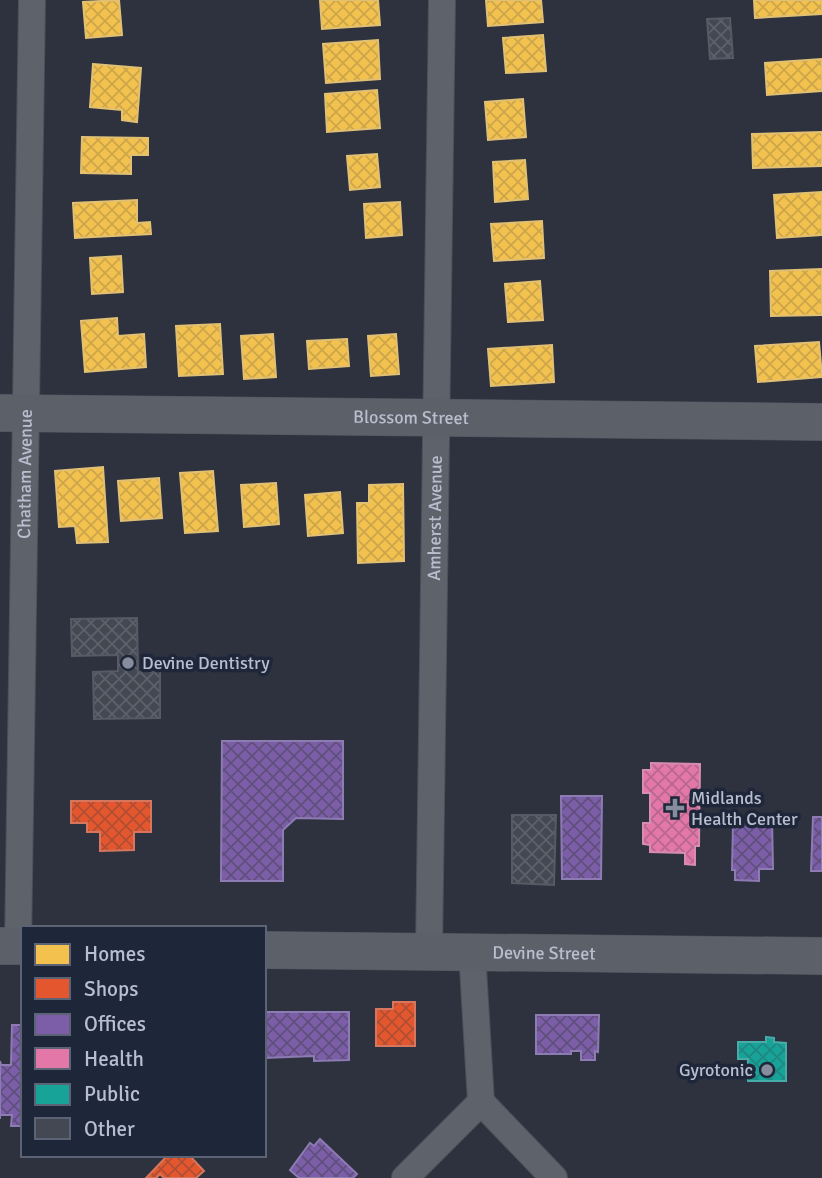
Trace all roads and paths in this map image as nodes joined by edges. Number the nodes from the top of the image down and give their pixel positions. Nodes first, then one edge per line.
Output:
1 (32, 0) edge
2 (442, 0) edge
3 (13, 413) edge
4 (436, 417) junction
5 (822, 422) edge
6 (14, 946) edge
7 (266, 950) edge
8 (429, 951) junction
9 (472, 951) junction
10 (822, 956) edge
11 (481, 1102) junction
12 (405, 1178) edge
13 (554, 1178) edge

1 - 3 street, Chatham Avenue
2 - 4 street, Amherst Avenue
3 - 4 street, Blossom Street
3 - 6 street, Chatham Avenue
4 - 5 street, Blossom Street
4 - 8 street, Amherst Avenue
7 - 8 street, Devine Street
8 - 9 street, Devine Street
9 - 10 street, Devine Street
9 - 11 street
11 - 12 street
11 - 13 street

